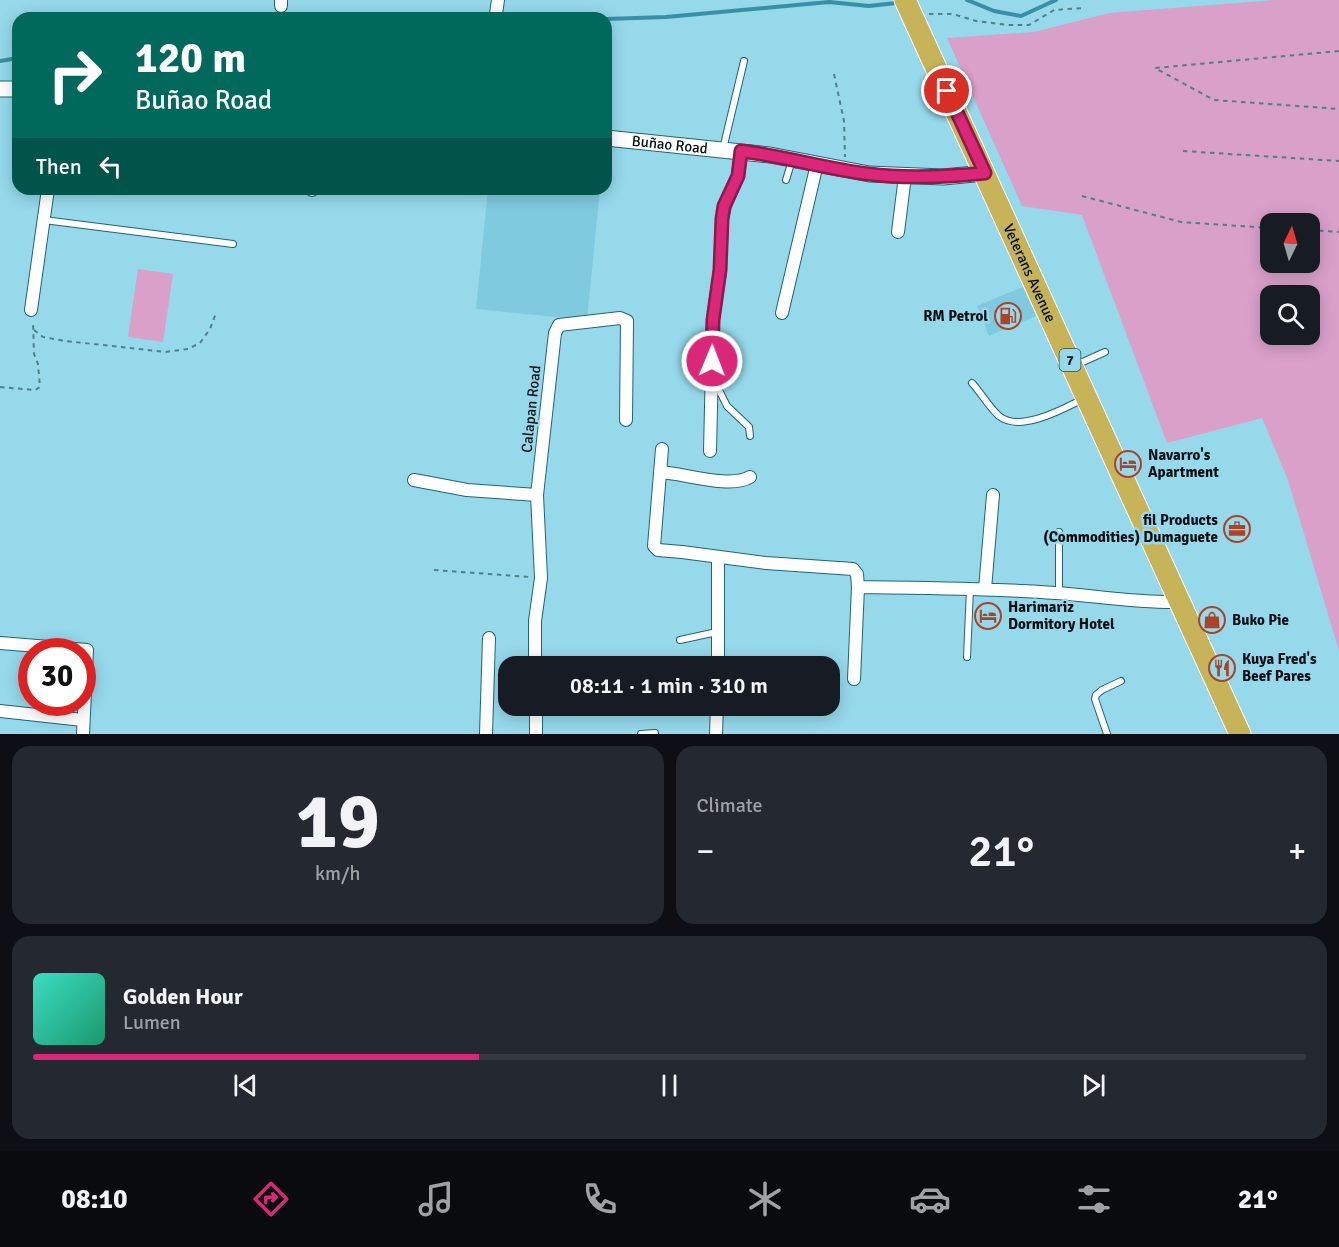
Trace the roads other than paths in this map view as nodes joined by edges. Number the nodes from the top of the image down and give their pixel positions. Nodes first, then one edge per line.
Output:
1 (908, 8) edge
2 (744, 62) dead end
3 (612, 139) edge
4 (723, 150) junction
5 (741, 151) junction
6 (792, 159) junction
7 (817, 164) junction
8 (985, 173) junction
9 (905, 176) junction
10 (786, 180) dead end
11 (47, 195) edge
12 (44, 220) junction
13 (898, 232) dead end
14 (233, 244) dead end
15 (31, 310) road end
16 (783, 313) dead end
17 (1105, 352) dead end
18 (1073, 367) junction
19 (712, 374) junction
20 (972, 383) dead end
21 (1087, 398) junction
22 (626, 420) dead end
23 (750, 436) dead end
24 (662, 449) dead end
25 (710, 451) dead end
26 (660, 472) junction
27 (750, 477) dead end
28 (414, 480) dead end
29 (537, 495) junction
30 (993, 495) dead end
31 (1059, 532) dead end
32 (718, 557) junction
33 (858, 586) junction
34 (970, 588) junction
35 (985, 589) junction
36 (1059, 593) junction
37 (1179, 602) junction
38 (718, 632) junction
39 (489, 638) dead end
40 (680, 640) dead end
41 (0, 643) edge
42 (535, 656) edge
43 (718, 656) edge
44 (967, 657) dead end
45 (854, 679) dead end
46 (1121, 681) dead end
47 (0, 711) edge
48 (536, 716) edge
49 (717, 716) edge
50 (83, 720) junction
51 (655, 733) edge
52 (83, 734) edge
53 (486, 734) edge
54 (536, 734) edge
55 (641, 734) edge
56 (716, 734) edge
57 (1107, 734) edge
58 (1240, 734) edge

1 - 8 highway, Veterans Avenue / 7
2 - 4 lane
3 - 4 street, Buñao Road
4 - 5 street, Buñao Road
5 - 6 street, Buñao Road
5 - 19 street
6 - 7 street, Buñao Road
6 - 10 lane
7 - 9 street, Buñao Road
7 - 16 street
8 - 9 street, Buñao Road
8 - 18 highway, Veterans Avenue / 7
9 - 13 street
11 - 12 street
12 - 14 lane
12 - 15 street
17 - 18 lane
18 - 21 highway, Veterans Avenue / 7
19 - 23 lane
19 - 25 street
20 - 21 lane
21 - 37 highway, Veterans Avenue / 7
22 - 29 street, Calapan Road
24 - 26 street
26 - 27 street
26 - 32 street
28 - 29 street
29 - 42 street, Calapan Road
30 - 35 street
31 - 36 lane
32 - 33 street
32 - 38 street
33 - 34 street
33 - 45 street
34 - 35 street
34 - 44 lane
35 - 36 street
36 - 37 street
37 - 58 highway, Veterans Avenue / 7
38 - 40 lane
38 - 43 street
39 - 53 street
41 - 50 street
46 - 57 lane
47 - 50 street
48 - 54 street
49 - 56 street
50 - 52 street
51 - 55 lane

